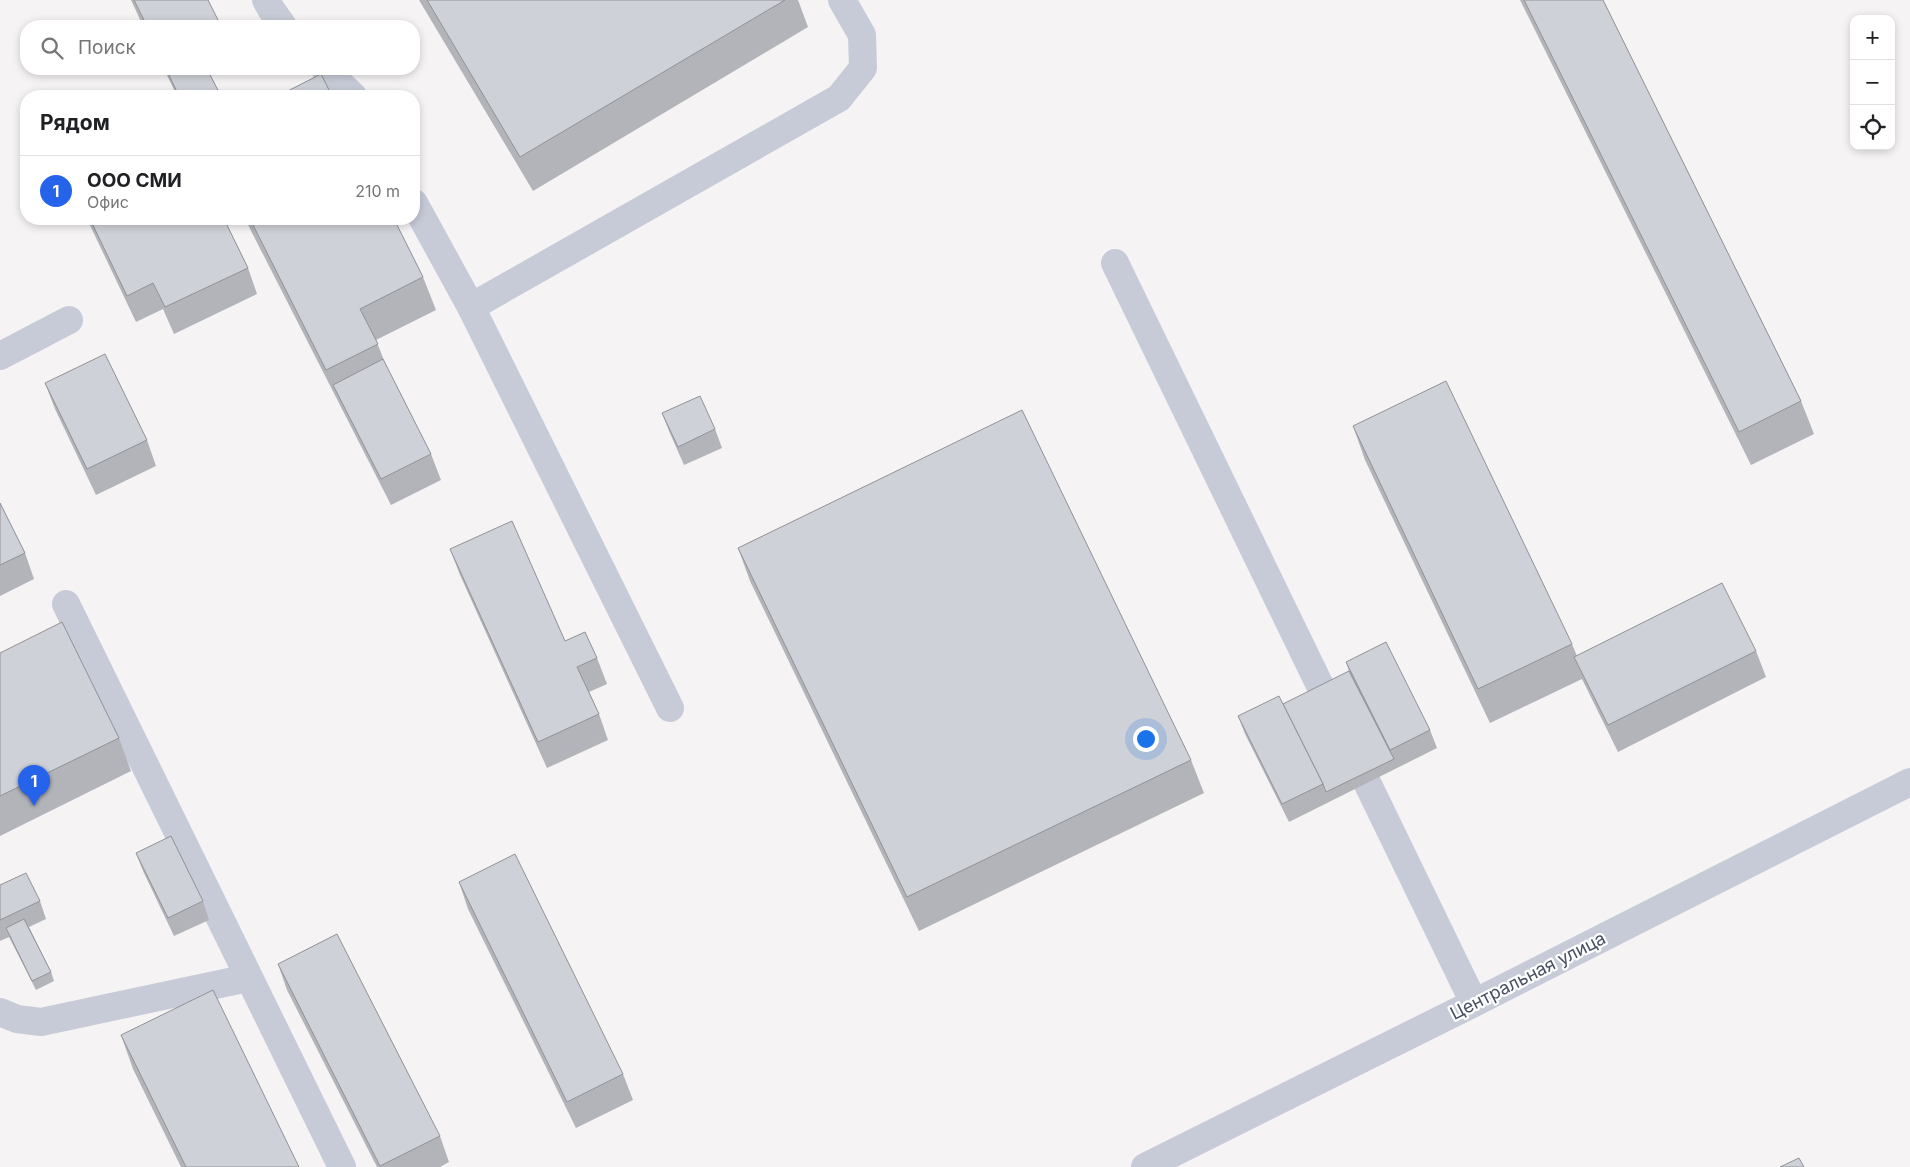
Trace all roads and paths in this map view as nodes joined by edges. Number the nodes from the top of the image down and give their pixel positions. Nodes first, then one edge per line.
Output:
1 (266, 0) edge
2 (842, 0) edge
3 (279, 20) edge
4 (331, 75) edge
5 (347, 90) edge
6 (420, 213) edge
7 (1115, 263) dead end
8 (471, 308) junction
9 (69, 320) dead end
10 (0, 356) edge
11 (66, 604) dead end
12 (670, 708) dead end
13 (1910, 782) edge
14 (248, 978) junction
15 (1474, 1003) junction
16 (0, 1012) edge
17 (1182, 1159) edge
18 (342, 1167) edge
19 (1145, 1167) edge

1 - 3 street
2 - 8 street
4 - 5 street
6 - 8 street
7 - 15 street
8 - 12 street
9 - 10 street
11 - 14 street
13 - 15 street, Центральная улица
14 - 16 street
14 - 18 street
15 - 17 street, Центральная улица
17 - 19 street, Центральная улица

